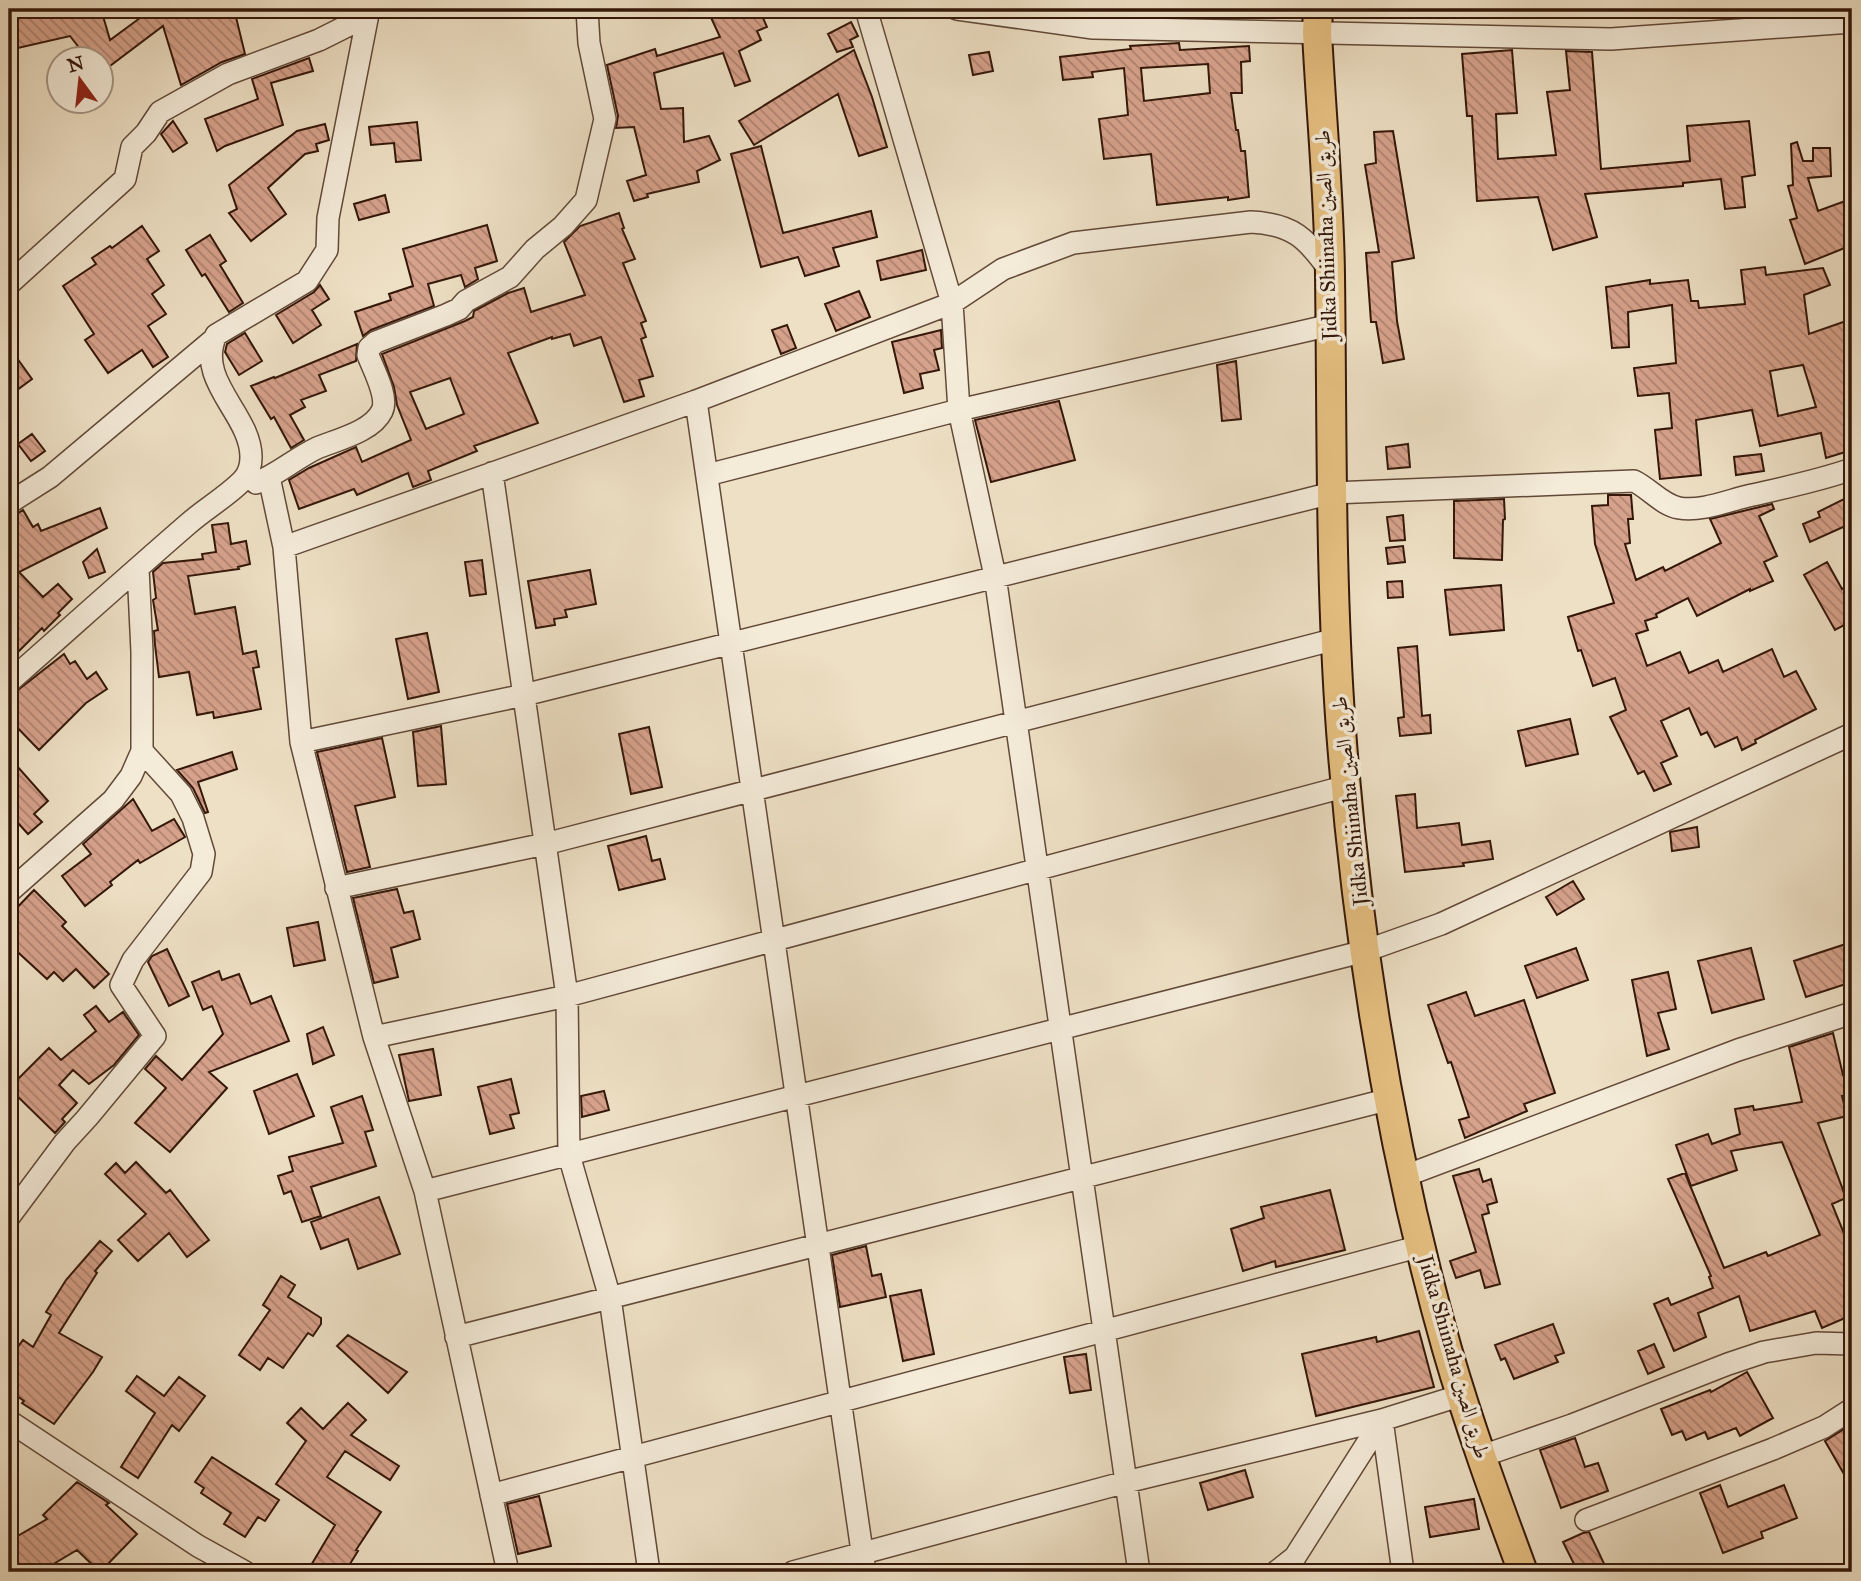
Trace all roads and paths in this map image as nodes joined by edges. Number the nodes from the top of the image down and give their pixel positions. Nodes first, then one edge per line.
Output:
1 (587, 9) edge
2 (866, 9) edge
3 (957, 9) edge
4 (368, 13) edge
5 (1317, 20) edge
6 (1852, 22) edge
7 (1330, 271) junction
8 (9, 284) edge
9 (952, 303) junction
10 (1331, 326) junction
11 (213, 340) junction
12 (696, 401) junction
13 (959, 410) junction
14 (1852, 468) edge
15 (492, 473) junction
16 (707, 475) junction
17 (269, 477) junction
18 (1332, 492) junction
19 (219, 499) junction
20 (9, 503) edge
21 (284, 547) junction
22 (138, 568) junction
23 (995, 576) junction
24 (1336, 639) junction
25 (732, 644) junction
26 (9, 682) edge
27 (524, 695) junction
28 (1016, 720) junction
29 (1852, 734) edge
30 (302, 742) junction
31 (142, 751) junction
32 (1347, 786) junction
33 (753, 791) junction
34 (545, 844) junction
35 (1037, 868) junction
36 (336, 888) junction
37 (9, 892) edge
38 (774, 941) junction
39 (1365, 951) junction
40 (567, 996) junction
41 (1852, 1013) edge
42 (1061, 1028) junction
43 (374, 1037) junction
44 (797, 1098) junction
45 (1390, 1099) junction
46 (569, 1155) junction
47 (1082, 1176) junction
48 (1405, 1176) junction
49 (425, 1191) junction
50 (9, 1217) edge
51 (818, 1246) junction
52 (1421, 1246) junction
53 (610, 1298) junction
54 (1104, 1329) junction
55 (456, 1337) junction
56 (1852, 1343) edge
57 (1462, 1395) junction
58 (841, 1403) junction
59 (1852, 1409) edge
60 (1382, 1420) junction
61 (9, 1421) edge
62 (1482, 1456) junction
63 (633, 1458) junction
64 (1126, 1482) junction
65 (491, 1495) junction
66 (1587, 1520) dead end
67 (864, 1563) edge
68 (236, 1571) edge
69 (508, 1572) edge
70 (649, 1572) edge
71 (793, 1572) edge
72 (1139, 1572) edge
73 (1276, 1572) edge
74 (1403, 1572) edge
75 (1523, 1572) edge

1 - 17 street
2 - 9 street
3 - 5 street
4 - 8 street
4 - 11 street
5 - 6 street
5 - 7 main road, Jidka Shiinaha طريق الصين
7 - 9 street
7 - 10 main road, Jidka Shiinaha طريق الصين
9 - 12 street
9 - 13 street
10 - 13 street
10 - 18 main road, Jidka Shiinaha طريق الصين
11 - 19 street
11 - 20 street
12 - 15 street
12 - 16 street
13 - 16 street
13 - 23 street
14 - 18 street
15 - 21 street
15 - 27 street
16 - 25 street
17 - 19 street
17 - 21 street
18 - 23 street
18 - 24 main road, Jidka Shiinaha طريق الصين
19 - 22 street
21 - 30 street
22 - 26 street
22 - 31 street
23 - 25 street
23 - 28 street
24 - 28 street
24 - 32 main road, Jidka Shiinaha طريق الصين
25 - 27 street
25 - 33 street
27 - 30 street
27 - 34 street
28 - 33 street
28 - 35 street
29 - 39 street
30 - 36 street
31 - 37 street
31 - 50 street
32 - 35 street
32 - 39 main road, Jidka Shiinaha طريق الصين
33 - 34 street
33 - 38 street
34 - 36 street
34 - 40 street
35 - 38 street
35 - 42 street
36 - 43 street
38 - 40 street
38 - 44 street
39 - 42 street
39 - 45 main road, Jidka Shiinaha طريق الصين
40 - 43 street
40 - 46 street
41 - 48 street
42 - 44 street
42 - 47 street
43 - 49 street
44 - 46 street
44 - 51 street
45 - 47 street
45 - 48 main road, Jidka Shiinaha طريق الصين
46 - 49 street
46 - 53 street
47 - 51 street
47 - 54 street
48 - 52 main road, Jidka Shiinaha طريق الصين
49 - 55 street
51 - 53 street
51 - 58 street
52 - 54 street
52 - 57 main road, Jidka Shiinaha طريق الصين
53 - 55 street
53 - 63 street
54 - 58 street
54 - 64 street
55 - 65 street
56 - 62 street
57 - 60 street
57 - 62 main road, Jidka Shiinaha طريق الصين
58 - 63 street
58 - 67 street
59 - 66 street
60 - 64 street
60 - 73 street
60 - 74 street
61 - 68 street
62 - 75 main road, Jidka Shiinaha طريق الصين
63 - 65 street
63 - 70 street
64 - 67 street
64 - 72 street
65 - 69 street
67 - 71 street

